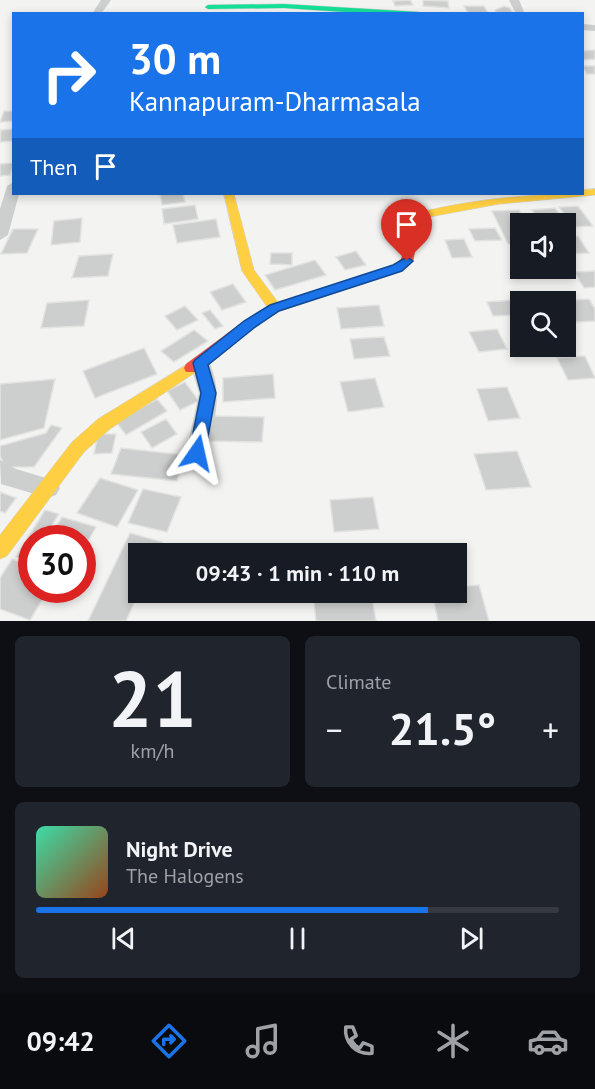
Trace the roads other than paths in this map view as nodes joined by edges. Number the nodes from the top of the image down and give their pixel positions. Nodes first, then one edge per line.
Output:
1 (208, 7) dead end
2 (284, 7) edge
3 (380, 12) edge
4 (12, 193) edge
5 (229, 195) edge
6 (563, 195) edge
7 (0, 235) edge
8 (275, 308) junction
9 (200, 363) junction
10 (197, 453) dead end
11 (0, 470) edge
12 (48, 488) junction
13 (0, 550) edge

1 - 2 main road
2 - 3 main road
4 - 7 street
5 - 8 main road
6 - 8 main road
8 - 9 main road
9 - 10 street
9 - 12 main road
11 - 12 street
12 - 13 main road

